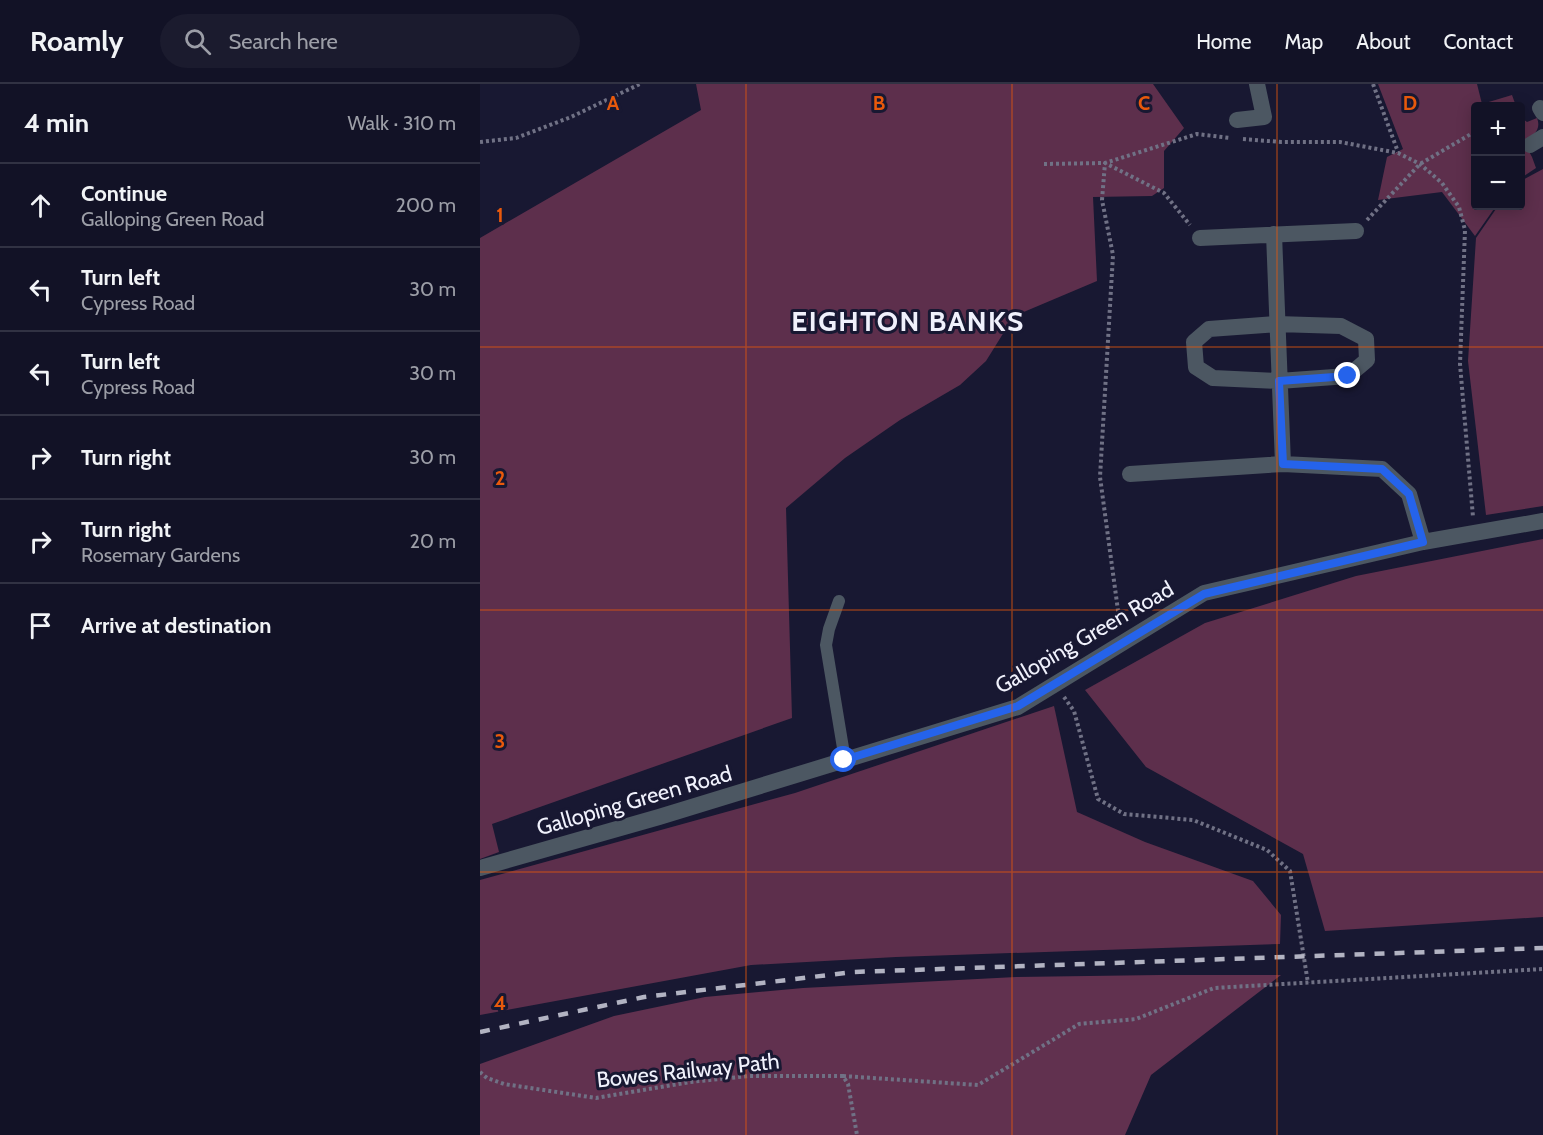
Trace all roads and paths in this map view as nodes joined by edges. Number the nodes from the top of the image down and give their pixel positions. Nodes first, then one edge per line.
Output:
1 (640, 84) edge
2 (1257, 84) edge
3 (1373, 84) edge
4 (1238, 120) dead end
5 (1471, 134) edge
6 (480, 142) edge
7 (1398, 153) dead end
8 (1356, 231) joint
9 (1274, 234) junction
10 (1200, 238) joint
11 (1277, 324) junction
12 (1279, 381) junction
13 (1283, 464) junction
14 (1130, 474) dead end
15 (1543, 520) edge
16 (1423, 542) junction
17 (838, 601) dead end
18 (1129, 639) junction
19 (1055, 684) junction
20 (844, 760) junction
21 (480, 868) edge
22 (1543, 969) edge
23 (1308, 982) junction
24 (480, 1072) edge
25 (843, 1076) junction
26 (857, 1135) edge

1 - 6 path
2 - 4 street
3 - 7 path
5 - 8 path
8 - 9 street
9 - 10 street
9 - 11 street
10 - 18 path
11 - 12 street
11 - 12 street
11 - 12 street
12 - 13 street
13 - 14 street
13 - 16 street
15 - 16 street, Galloping Green Road
16 - 18 street, Galloping Green Road
17 - 20 lane
18 - 19 street, Galloping Green Road
19 - 20 street, Galloping Green Road
19 - 23 path
20 - 21 street, Galloping Green Road
22 - 23 path, Bowes Railway Path
23 - 25 path, Bowes Railway Path
24 - 25 path, Bowes Railway Path
25 - 26 path

